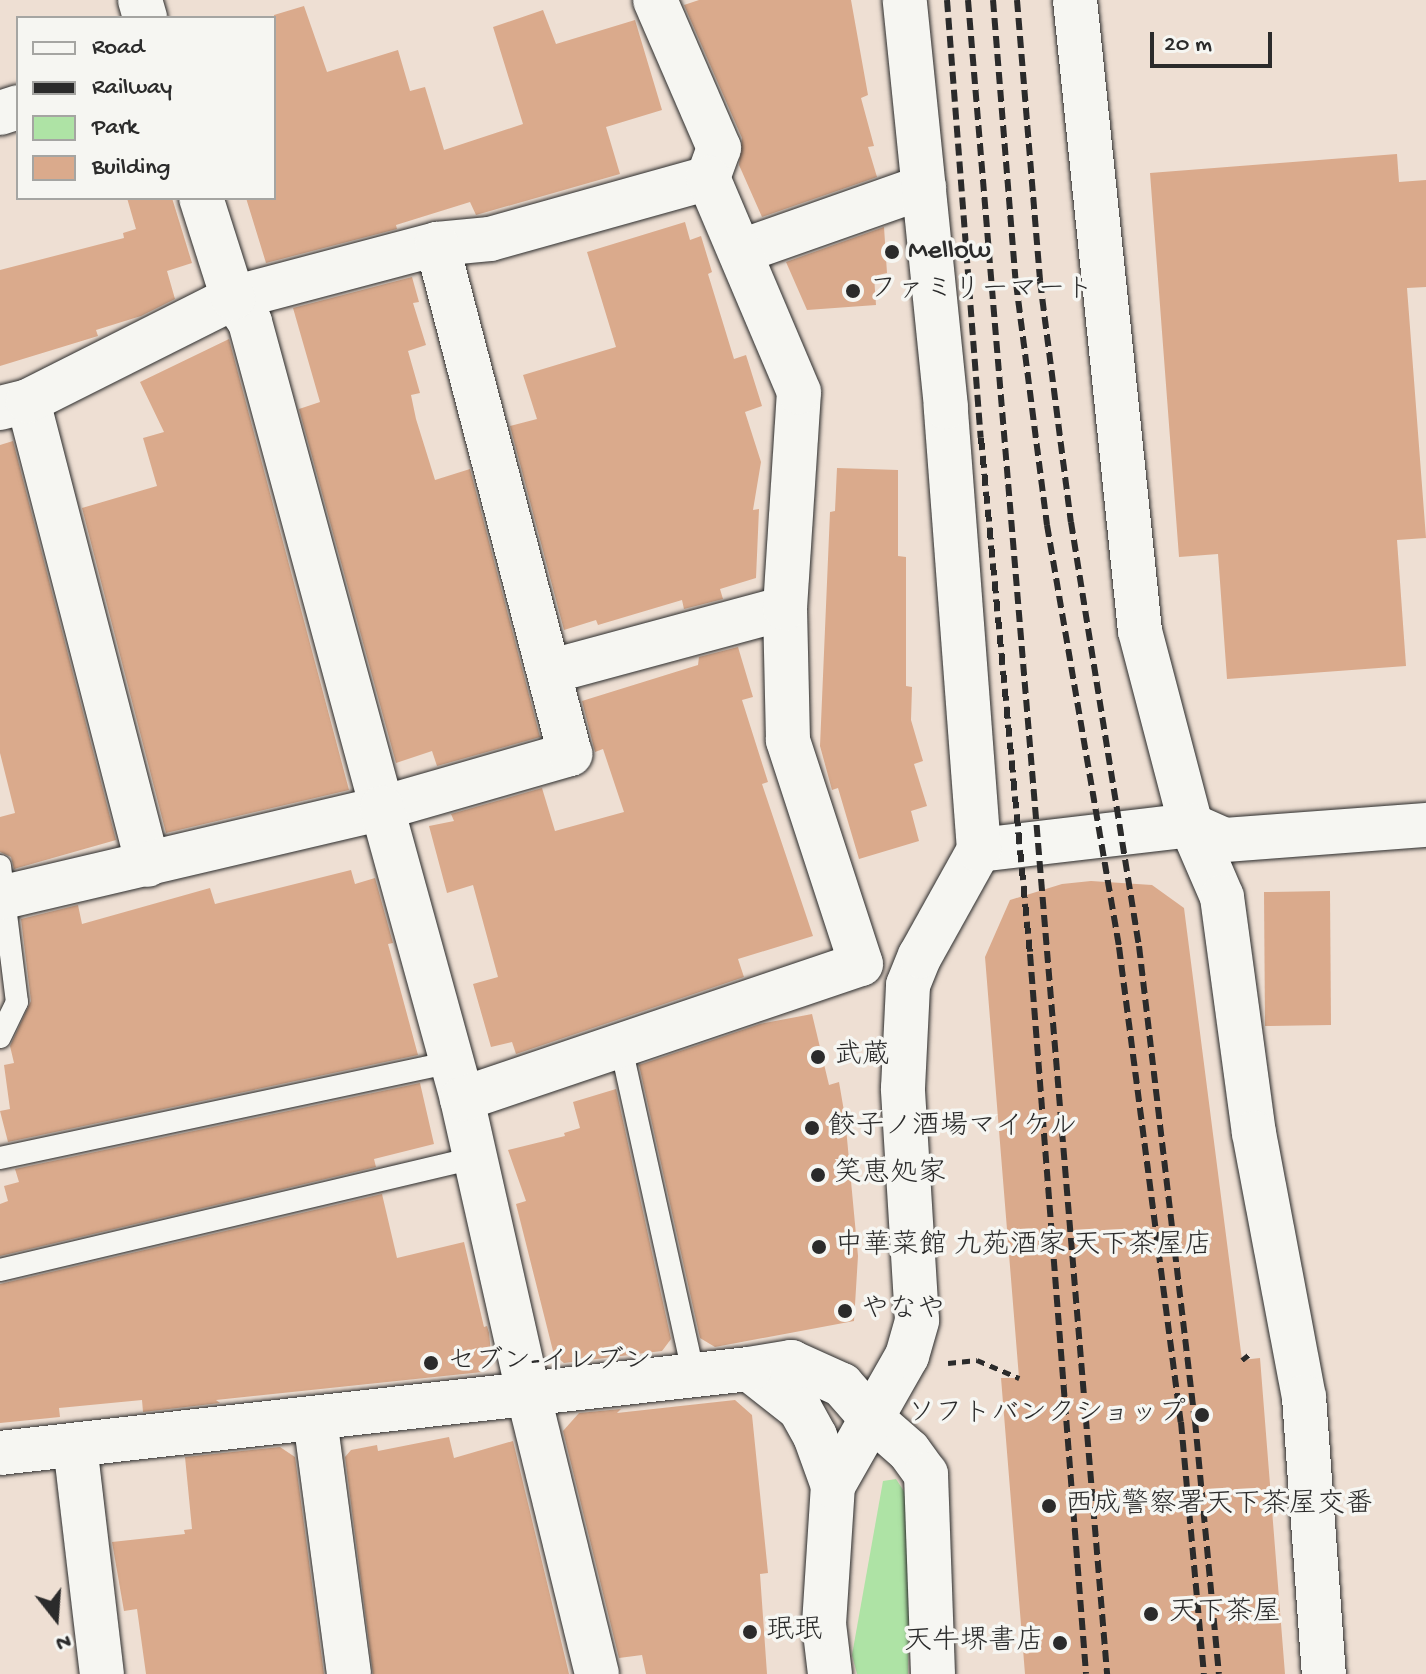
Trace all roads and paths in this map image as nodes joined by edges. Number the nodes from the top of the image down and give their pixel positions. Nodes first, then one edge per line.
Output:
1 (655, 0) edge
2 (905, 0) edge
3 (1075, 0) edge
4 (708, 178) junction
5 (924, 187) junction
6 (202, 200) edge
7 (437, 244) junction
8 (742, 251) junction
9 (233, 298) junction
10 (14, 405) edge
11 (785, 608) junction
12 (552, 671) junction
13 (382, 808) junction
14 (1191, 825) junction
15 (1426, 825) edge
16 (979, 850) junction
17 (148, 865) junction
18 (2, 882) edge
19 (861, 964) junction
20 (908, 985) junction
21 (0, 1037) edge
22 (621, 1047) junction
23 (457, 1080) junction
24 (0, 1158) edge
25 (475, 1158) junction
26 (0, 1270) edge
27 (939, 1364) dead end
28 (749, 1369) junction
29 (694, 1376) junction
30 (1019, 1378) dead end
31 (529, 1397) junction
32 (869, 1416) junction
33 (315, 1419) junction
34 (75, 1445) junction
35 (0, 1453) edge
36 (833, 1486) junction
37 (102, 1674) edge
38 (349, 1674) edge
39 (597, 1674) edge
40 (830, 1674) edge
41 (933, 1674) edge
42 (1324, 1674) edge

1 - 4 street
2 - 5 street
3 - 14 street
4 - 7 street
4 - 8 street
5 - 8 street
5 - 16 street
6 - 9 street
7 - 9 street
7 - 12 street
8 - 11 street
9 - 10 street
9 - 13 street
10 - 17 street
11 - 12 street
11 - 19 street
12 - 13 street
13 - 17 street
13 - 23 street
14 - 15 street
14 - 16 street
14 - 42 street
16 - 20 street
17 - 18 street
18 - 21 lane
19 - 20 street
19 - 22 street
20 - 32 street
22 - 23 street
22 - 29 lane
23 - 24 lane
23 - 25 street
25 - 26 lane
25 - 31 street
27 - 30 path
28 - 29 street
28 - 32 street
28 - 36 street
29 - 31 street
31 - 33 street
31 - 39 street
32 - 36 street
32 - 41 street
33 - 34 street
33 - 38 street
34 - 35 street
34 - 37 street
36 - 40 street

